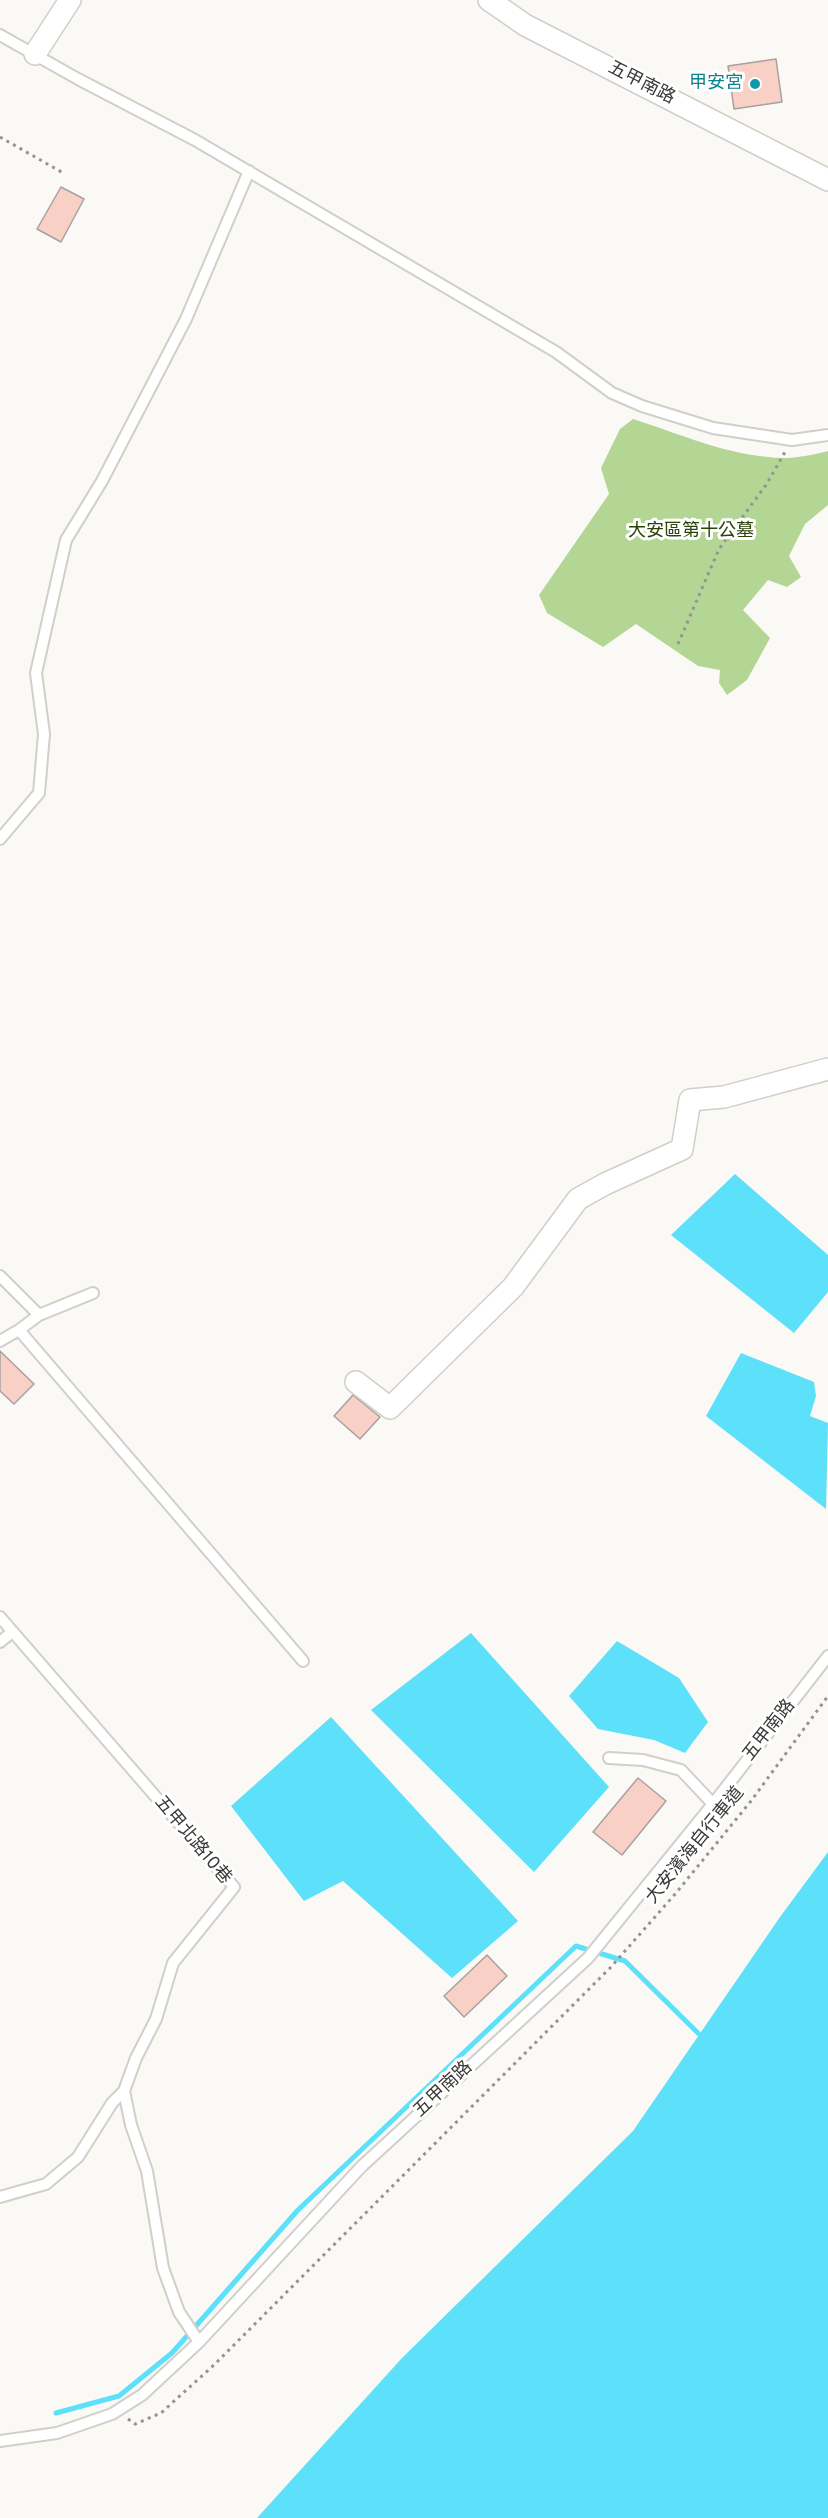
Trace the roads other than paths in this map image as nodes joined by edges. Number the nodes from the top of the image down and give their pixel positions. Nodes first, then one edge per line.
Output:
1 (70, 0) edge
2 (489, 0) edge
3 (0, 35) edge
4 (35, 54) junction
5 (249, 171) junction
6 (828, 180) edge
7 (828, 435) edge
8 (0, 838) edge
9 (828, 1069) edge
10 (0, 1276) edge
11 (93, 1293) dead end
12 (39, 1314) junction
13 (19, 1330) junction
14 (0, 1341) edge
15 (356, 1382) dead end
16 (0, 1617) edge
17 (12, 1632) junction
18 (0, 1642) edge
19 (828, 1656) edge
20 (303, 1661) dead end
21 (609, 1758) dead end
22 (714, 1804) junction
23 (123, 2091) junction
24 (0, 2198) edge
25 (199, 2342) junction
26 (0, 2441) edge

1 - 4 street
2 - 6 street, 五甲南路
3 - 4 lane
4 - 5 lane
5 - 7 lane
5 - 8 lane
9 - 15 street
10 - 12 lane
11 - 12 lane
12 - 13 lane
13 - 14 lane
13 - 20 lane
16 - 17 lane, 五甲北路10巷
17 - 18 lane
17 - 23 lane, 五甲北路10巷
19 - 22 lane, 五甲南路
21 - 22 lane
22 - 25 lane, 五甲南路
23 - 24 lane, 五甲北路10巷
23 - 25 lane
25 - 26 lane, 五甲南路

